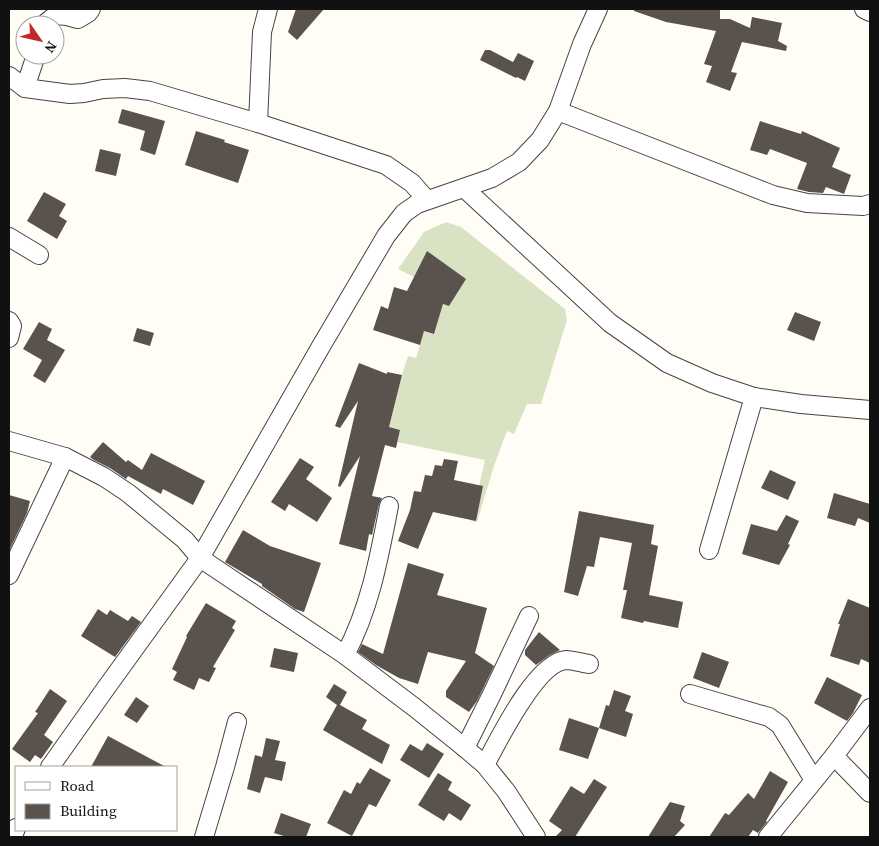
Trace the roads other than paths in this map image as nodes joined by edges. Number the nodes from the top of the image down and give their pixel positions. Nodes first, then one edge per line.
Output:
1 (91, 9) edge
2 (268, 9) edge
3 (598, 9) edge
4 (864, 9) edge
5 (870, 12) edge
6 (65, 16) edge
7 (33, 65) edge
8 (9, 76) edge
9 (25, 88) junction
10 (558, 111) junction
11 (258, 124) junction
12 (464, 188) junction
13 (427, 200) junction
14 (870, 204) edge
15 (9, 237) edge
16 (39, 255) dead end
17 (9, 321) edge
18 (9, 338) edge
19 (754, 397) junction
20 (870, 410) edge
21 (9, 441) edge
22 (65, 457) junction
23 (389, 506) dead end
24 (709, 550) dead end
25 (200, 558) junction
26 (9, 575) edge
27 (529, 616) dead end
28 (345, 655) junction
29 (589, 664) dead end
30 (690, 694) dead end
31 (870, 708) edge
32 (237, 722) dead end
33 (464, 748) junction
34 (834, 756) junction
35 (485, 765) junction
36 (51, 766) edge
37 (814, 780) junction
38 (870, 793) edge
39 (204, 837) edge
40 (536, 837) edge
41 (768, 837) edge

1 - 6 street
2 - 11 street
3 - 10 street
4 - 5 street
7 - 9 street
8 - 9 street
9 - 11 street
10 - 12 street
10 - 14 street
11 - 13 street
12 - 13 street
12 - 19 street
13 - 25 street
15 - 16 street
17 - 18 street
19 - 20 street
19 - 24 street
21 - 22 street
22 - 25 street
22 - 26 street
23 - 28 street
25 - 28 street
25 - 36 street
27 - 33 street
28 - 33 street
29 - 35 street
30 - 37 street
31 - 34 street
32 - 39 street
33 - 35 street
34 - 37 street
34 - 38 street
35 - 40 street
37 - 41 street

